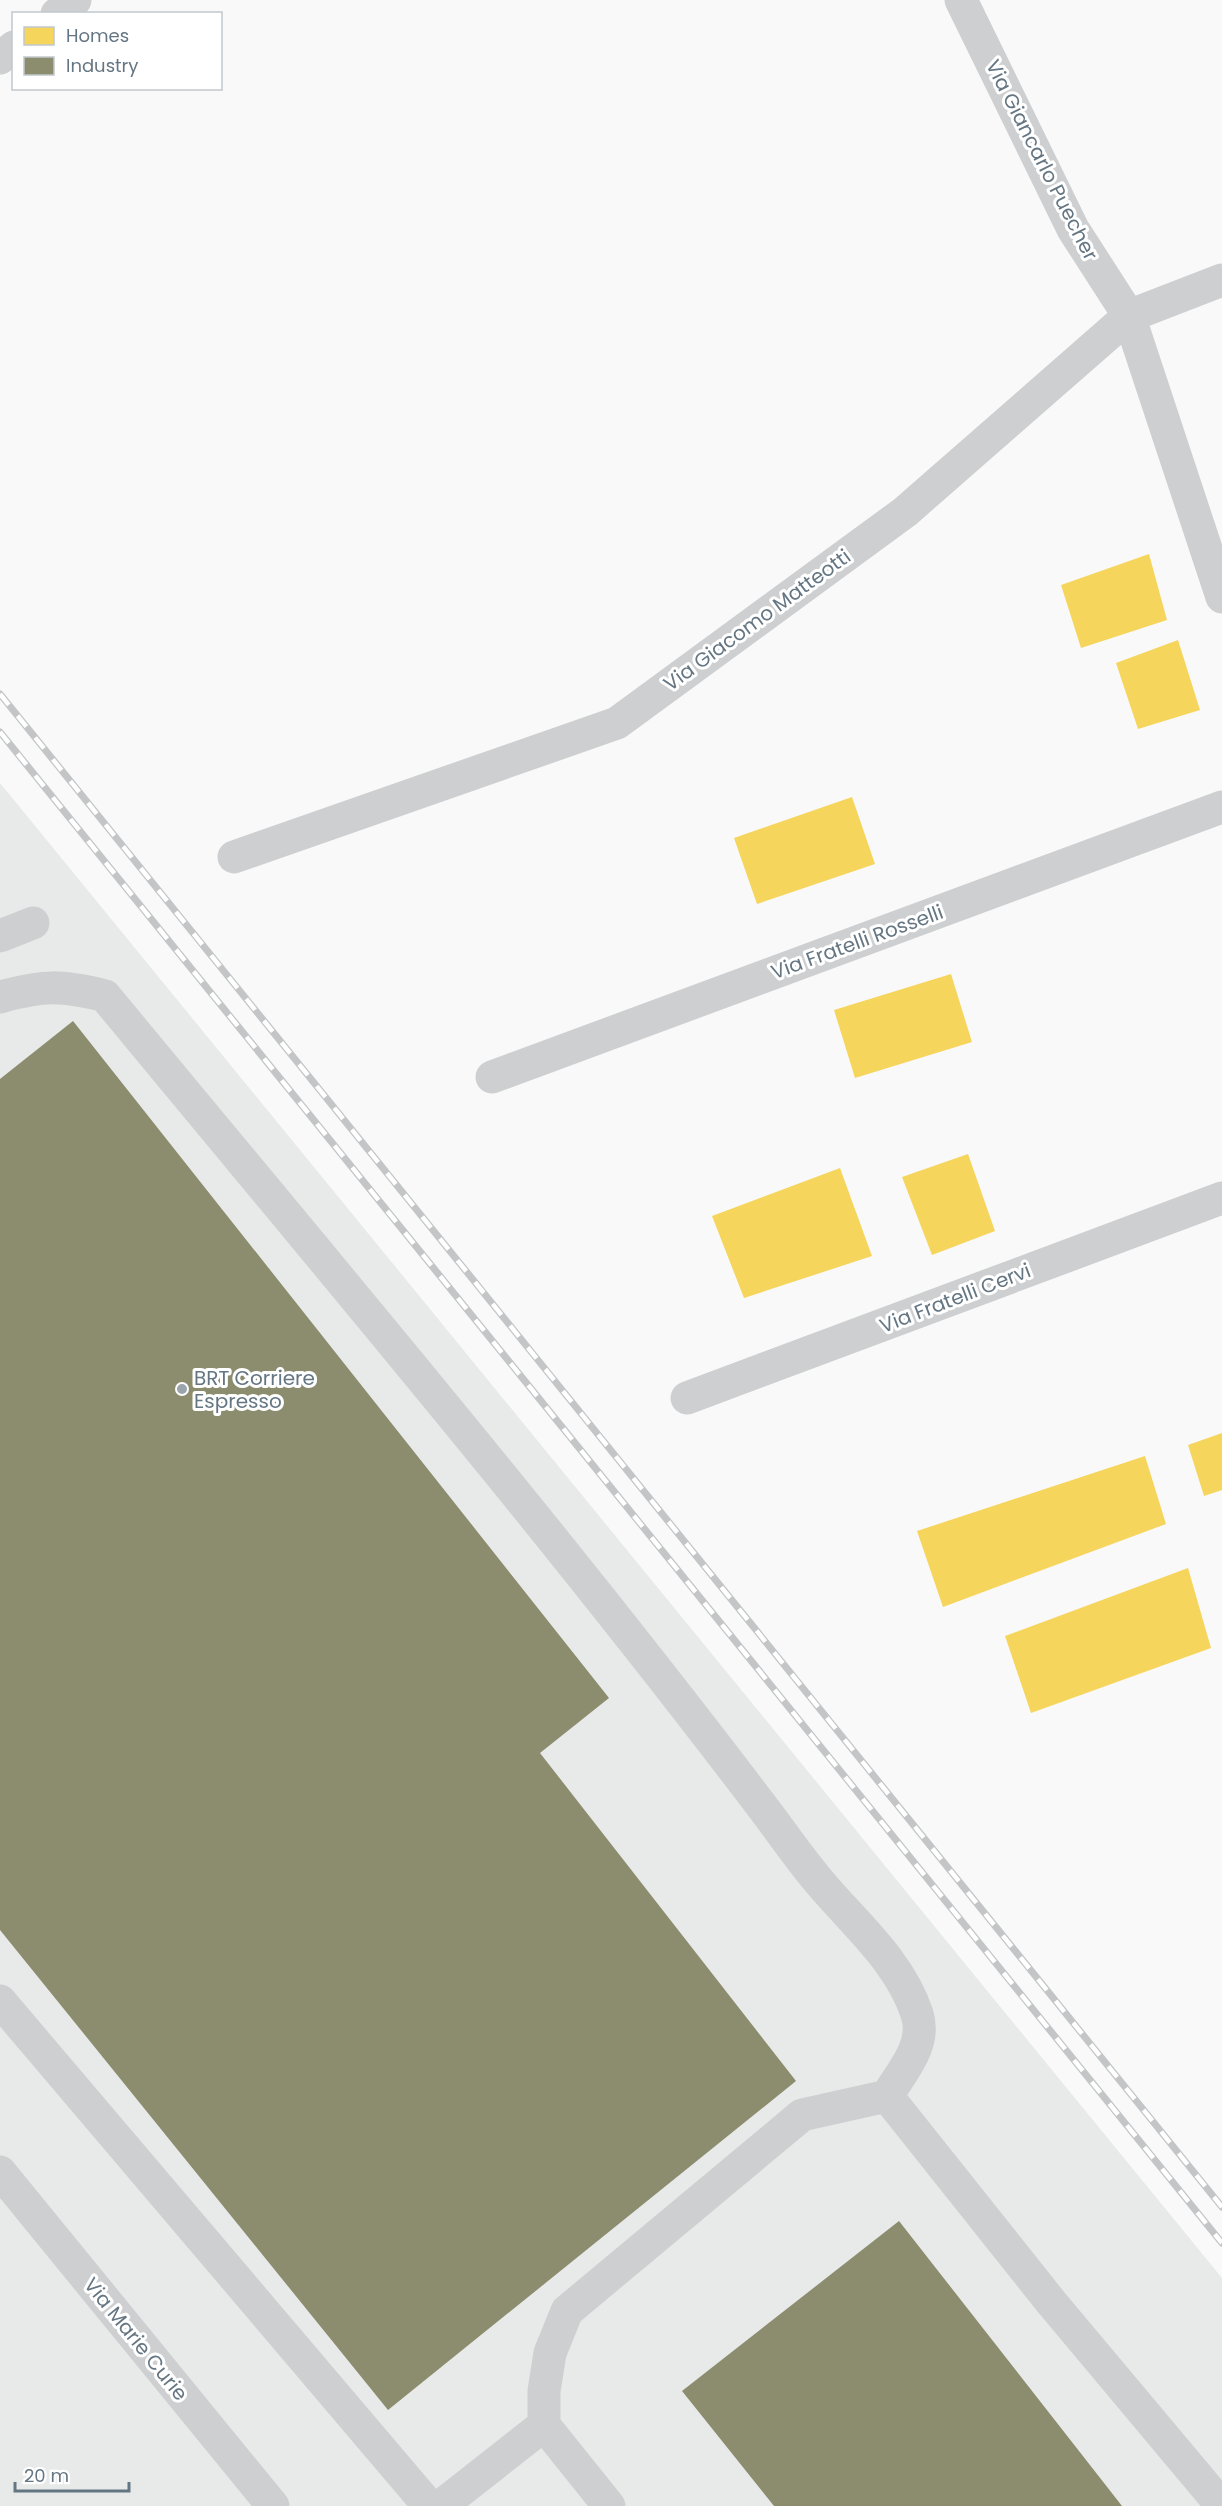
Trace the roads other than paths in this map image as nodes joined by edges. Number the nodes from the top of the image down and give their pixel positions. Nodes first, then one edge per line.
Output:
1 (75, 0) edge
2 (962, 0) edge
3 (60, 12) edge
4 (12, 49) edge
5 (0, 58) edge
6 (1222, 280) edge
7 (1129, 316) junction
8 (1222, 597) edge
9 (1222, 807) edge
10 (234, 857) dead end
11 (33, 923) dead end
12 (0, 936) edge
13 (0, 997) edge
14 (492, 1077) dead end
15 (1222, 1198) edge
16 (687, 1398) dead end
17 (0, 2001) edge
18 (887, 2096) junction
19 (0, 2172) edge
20 (544, 2425) junction
21 (273, 2506) edge
22 (429, 2506) edge
23 (441, 2506) edge
24 (609, 2506) edge
25 (1222, 2506) edge

1 - 3 street
2 - 7 street, Via Giancarlo Puecher
4 - 5 street
6 - 7 street, Via Giacomo Matteotti
7 - 8 street, Via Giancarlo Puecher
7 - 10 street, Via Giacomo Matteotti
9 - 14 street, Via Fratelli Rosselli
11 - 12 street
13 - 18 street
15 - 16 street, Via Fratelli Cervi
17 - 22 street
18 - 20 street
18 - 25 street
19 - 21 street, Via Marie Curie
20 - 23 street
20 - 24 street

